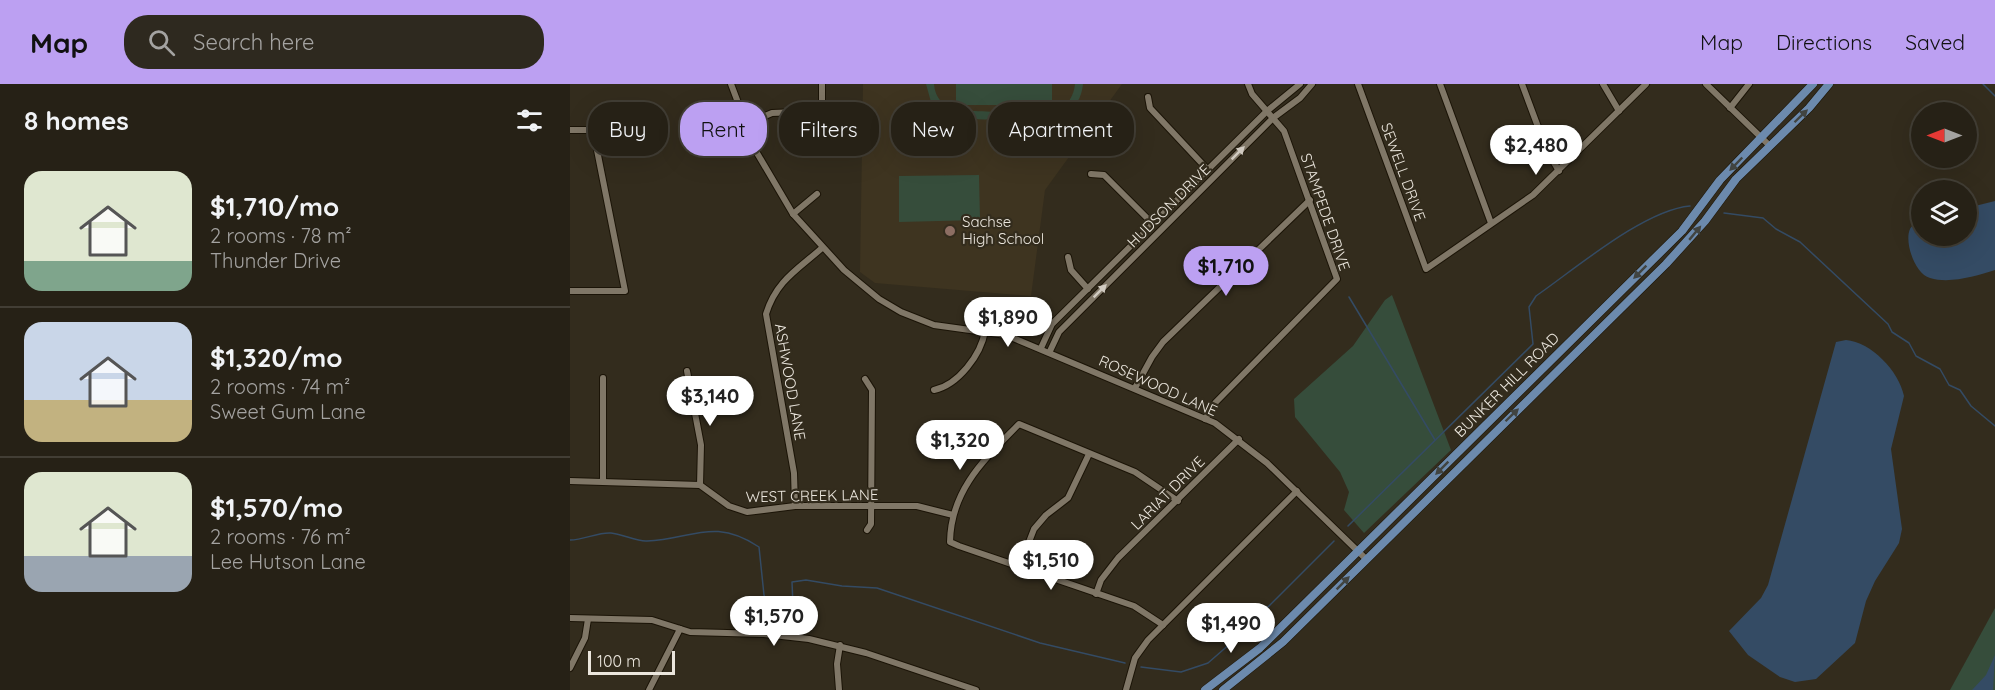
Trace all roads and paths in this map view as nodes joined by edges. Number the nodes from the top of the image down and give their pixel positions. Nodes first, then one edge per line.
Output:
1 (730, 84) edge
2 (822, 84) edge
3 (1248, 84) edge
4 (1300, 84) edge
5 (1312, 84) edge
6 (1358, 84) edge
7 (1440, 84) edge
8 (1522, 84) edge
9 (1604, 84) edge
10 (1646, 84) edge
11 (1706, 84) edge
12 (1749, 84) edge
13 (1813, 84) edge
14 (1828, 84) edge
15 (1148, 97) dead end
16 (736, 102) edge
17 (1730, 108) junction
18 (1267, 111) junction
19 (1619, 111) junction
20 (767, 115) edge
21 (1273, 118) junction
22 (570, 130) edge
23 (1762, 137) junction
24 (1770, 146) junction
25 (760, 156) edge
26 (1208, 170) junction
27 (1559, 171) junction
28 (1092, 174) dead end
29 (817, 194) dead end
30 (1310, 200) junction
31 (793, 214) junction
32 (1153, 224) junction
33 (1491, 224) junction
34 (822, 248) junction
35 (1068, 257) dead end
36 (1088, 289) junction
37 (570, 291) edge
38 (985, 331) junction
39 (1041, 348) junction
40 (1050, 351) junction
41 (687, 371) dead end
42 (603, 378) dead end
43 (866, 379) dead end
44 (1136, 388) junction
45 (934, 390) dead end
46 (1205, 419) junction
47 (1239, 439) junction
48 (1089, 454) junction
49 (570, 481) edge
50 (603, 481) junction
51 (700, 485) junction
52 (1298, 491) junction
53 (1178, 501) junction
54 (795, 506) junction
55 (872, 507) junction
56 (953, 515) junction
57 (867, 530) dead end
58 (1359, 551) junction
59 (1366, 559) junction
60 (1019, 568) junction
61 (1096, 594) junction
62 (570, 618) edge
63 (588, 619) junction
64 (1162, 625) junction
65 (680, 629) junction
66 (840, 645) junction
67 (570, 668) edge
68 (649, 690) edge
69 (839, 690) edge
70 (976, 690) edge
71 (1126, 690) edge
72 (1205, 690) edge
73 (1223, 690) edge

1 - 16 street, ROSEWOOD LANE
2 - 20 street
3 - 18 street, STAMPEDE DRIVE
4 - 18 street, HUDSON DRIVE
5 - 21 street, HUDSON DRIVE
6 - 33 street, SEWELL DRIVE
7 - 33 street
8 - 27 street
9 - 19 street
10 - 19 street
11 - 17 street
12 - 17 street
13 - 23 main road, BUNKER HILL ROAD
24 -> 14 main road, BUNKER HILL ROAD
15 - 26 street
17 - 23 street
18 - 21 street, STAMPEDE DRIVE
18 - 26 street, HUDSON DRIVE
19 - 27 street
21 - 30 street, STAMPEDE DRIVE
40 -> 21 street, HUDSON DRIVE
22 - 37 street
23 - 24 street
23 -> 58 main road, BUNKER HILL ROAD
59 -> 24 main road, BUNKER HILL ROAD
25 - 31 street, ROSEWOOD LANE
26 - 32 street, HUDSON DRIVE
27 - 33 street
28 - 32 street
29 - 31 street
30 - 44 street
30 - 46 street, STAMPEDE DRIVE
31 - 34 street, ROSEWOOD LANE
32 - 36 street, HUDSON DRIVE
34 - 38 street, ROSEWOOD LANE
34 - 54 street, ASHWOOD LANE
35 - 36 street
36 - 39 street, HUDSON DRIVE
38 - 39 street, ROSEWOOD LANE
38 - 45 street
39 - 40 street, ROSEWOOD LANE
40 - 44 street, ROSEWOOD LANE
41 - 51 street
42 - 50 street
43 - 55 street
44 - 46 street, ROSEWOOD LANE
46 - 47 street, ROSEWOOD LANE
47 - 52 street, ROSEWOOD LANE
47 - 53 street, LARIAT DRIVE
48 - 53 street
48 - 56 street
48 - 60 street
49 - 50 street
50 - 51 street
51 - 54 street, WEST CREEK LANE
52 - 58 street, ROSEWOOD LANE
52 - 64 street
53 - 61 street, LARIAT DRIVE
54 - 55 street, WEST CREEK LANE
55 - 56 street, WEST CREEK LANE
55 - 57 street
56 - 60 street
58 - 59 street, ROSEWOOD LANE
58 - 72 main road, BUNKER HILL ROAD
73 -> 59 main road, BUNKER HILL ROAD
60 - 61 street
61 - 64 street
62 - 63 street
63 - 65 street
63 - 67 street
64 - 71 street
65 - 66 street
65 - 68 street
66 - 69 street
66 - 70 street

